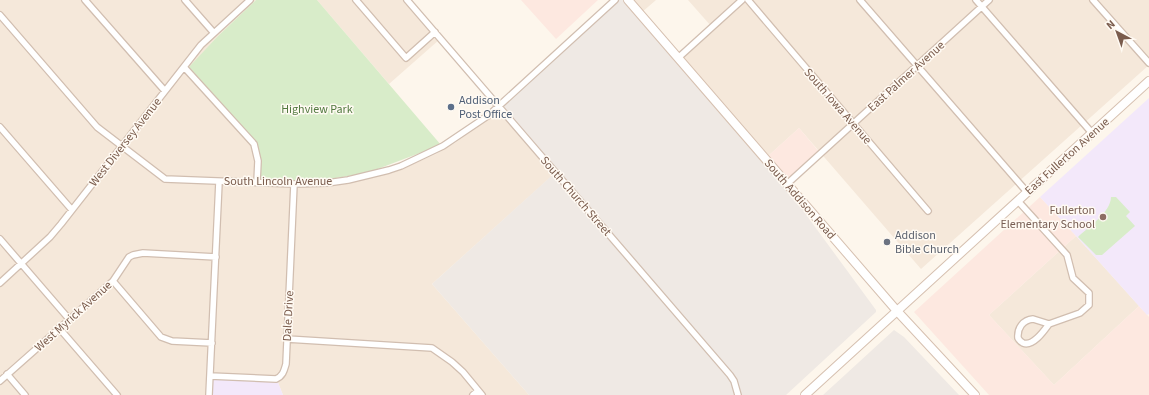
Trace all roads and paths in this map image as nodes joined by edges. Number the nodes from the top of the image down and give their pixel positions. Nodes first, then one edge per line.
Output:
1 (85, 0) edge
2 (185, 0) edge
3 (250, 0) edge
4 (356, 0) edge
5 (407, 0) edge
6 (615, 0) edge
7 (628, 0) edge
8 (742, 0) edge
9 (748, 0) edge
10 (860, 0) edge
11 (976, 0) edge
12 (989, 0) edge
13 (1094, 0) edge
14 (982, 7) junction
15 (0, 16) edge
16 (435, 32) junction
17 (214, 33) junction
18 (678, 58) junction
19 (1149, 64) edge
20 (916, 66) junction
21 (184, 67) junction
22 (1149, 81) edge
23 (165, 91) junction
24 (498, 106) junction
25 (852, 124) junction
26 (0, 127) edge
27 (1092, 133) junction
28 (122, 147) junction
29 (219, 182) junction
30 (257, 182) junction
31 (294, 184) junction
32 (787, 184) junction
33 (1027, 192) junction
34 (1018, 201) junction
35 (72, 210) junction
36 (928, 211) dead end
37 (0, 239) edge
38 (216, 257) junction
39 (22, 263) junction
40 (113, 281) junction
41 (0, 283) edge
42 (897, 311) junction
43 (69, 319) junction
44 (1049, 324) junction
45 (59, 328) junction
46 (287, 339) junction
47 (212, 343) junction
48 (7, 374) junction
49 (210, 376) junction
50 (0, 381) edge
51 (480, 393) edge
52 (25, 395) edge
53 (117, 395) edge
54 (209, 395) edge
55 (473, 395) edge
56 (738, 395) edge
57 (805, 395) edge
58 (975, 395) edge

1 - 23 street
2 - 17 street
3 - 17 street, West Diversey Avenue
4 - 16 street
5 - 16 street, South Church Street
6 - 24 street, South Lincoln Avenue
7 - 18 street, South Addison Road
8 - 18 street
9 - 25 street, South Iowa Avenue
10 - 20 street
11 - 14 street
12 - 14 street, East Palmer Avenue
13 - 19 street
14 - 20 street, East Palmer Avenue
14 - 27 street
15 - 28 street, South Lincoln Avenue
16 - 24 street, South Church Street
17 - 21 street, West Diversey Avenue
18 - 32 street, South Addison Road
20 - 25 street, East Palmer Avenue
20 - 33 street
21 - 23 street, West Diversey Avenue
21 - 30 street
22 - 27 street, East Fullerton Avenue
23 - 28 street, West Diversey Avenue
24 - 31 street, South Lincoln Avenue
24 - 56 street, South Church Street
25 - 32 street, East Palmer Avenue
25 - 36 street, South Iowa Avenue
26 - 35 street
27 - 33 street, East Fullerton Avenue
28 - 29 street, South Lincoln Avenue
28 - 35 street, West Diversey Avenue
29 - 30 street, South Lincoln Avenue
29 - 38 street
30 - 31 street, South Lincoln Avenue
31 - 46 street, Dale Drive
32 - 42 street, South Addison Road
33 - 34 street, East Fullerton Avenue
34 - 42 street, East Fullerton Avenue
34 - 44 street
35 - 39 street, West Diversey Avenue
37 - 39 street
38 - 40 street, West Myrick Avenue
38 - 47 street
39 - 41 street, West Diversey Avenue
39 - 43 street
40 - 43 street, West Myrick Avenue
40 - 47 street
42 - 57 street, East Fullerton Avenue
42 - 58 street, South Addison Road
43 - 45 street, West Myrick Avenue
44 - 44 street
45 - 48 street, West Myrick Avenue
45 - 53 street
46 - 49 street, Dale Drive
46 - 51 street
47 - 49 street
48 - 50 street, West Myrick Avenue
48 - 52 street
49 - 54 street
51 - 55 street

